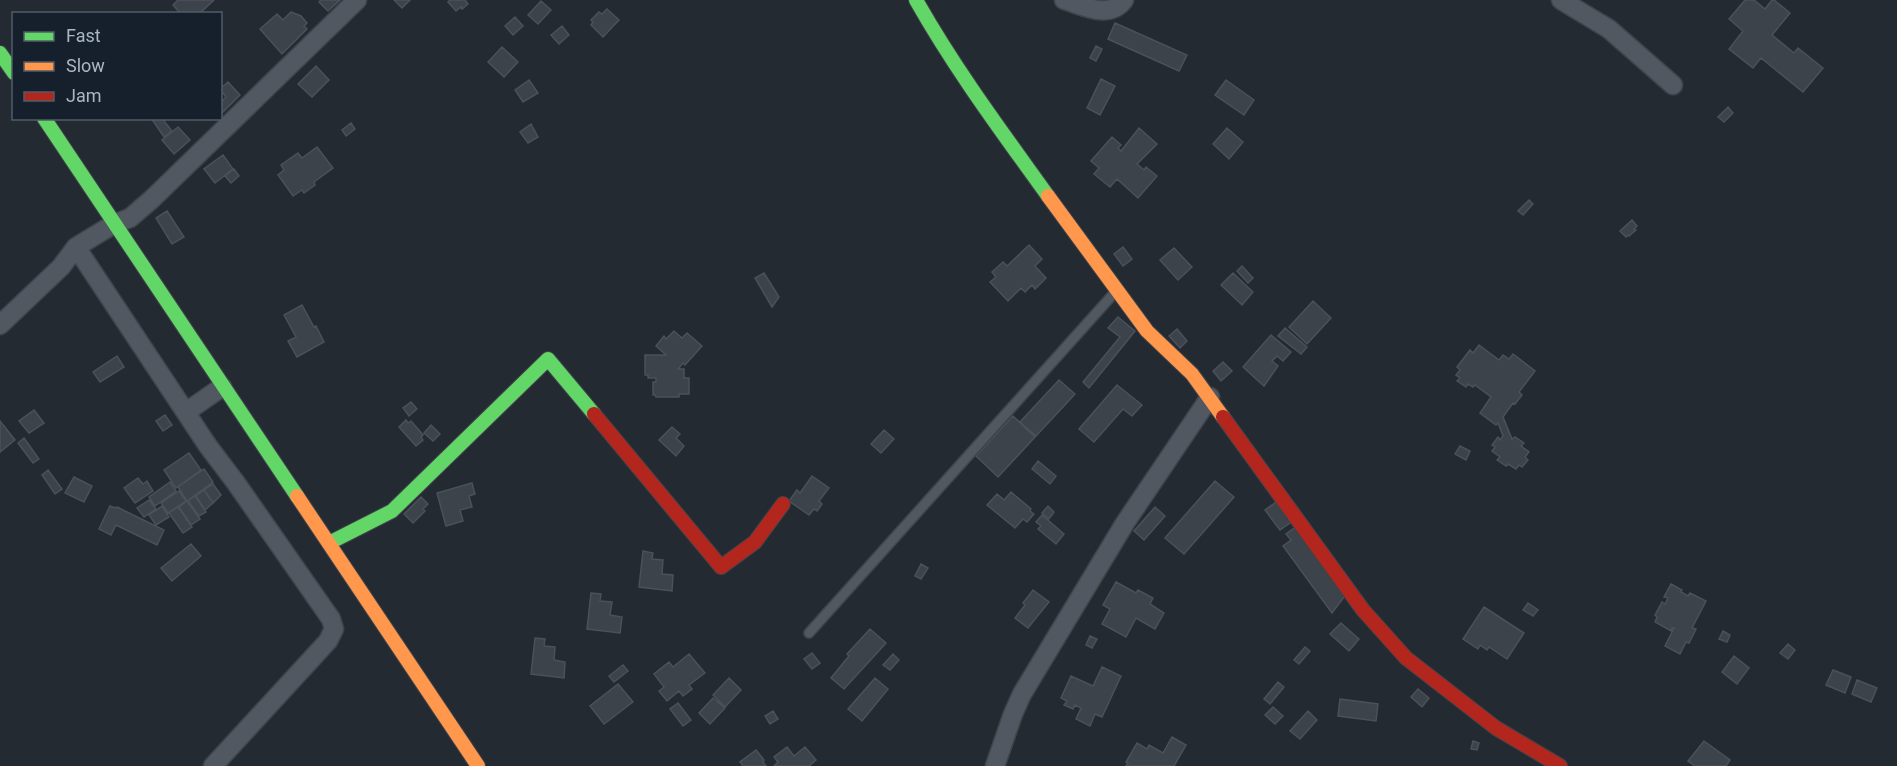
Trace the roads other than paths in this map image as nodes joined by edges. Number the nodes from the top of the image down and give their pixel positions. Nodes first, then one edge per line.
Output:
1 (357, 0) edge
2 (916, 0) edge
3 (1064, 0) edge
4 (1124, 0) edge
5 (1561, 0) edge
6 (0, 53) edge
7 (12, 70) edge
8 (1673, 85) dead end
9 (45, 120) edge
10 (114, 224) junction
11 (76, 247) junction
12 (1117, 290) junction
13 (0, 325) edge
14 (222, 387) junction
15 (1210, 397) junction
16 (186, 412) junction
17 (783, 504) dead end
18 (329, 543) junction
19 (809, 633) dead end
20 (213, 766) edge
21 (478, 766) edge
22 (996, 766) edge
23 (1560, 766) edge

1 - 10 street
2 - 12 main road
3 - 4 street
5 - 8 street
6 - 7 main road
9 - 10 main road
10 - 11 street
10 - 14 main road
11 - 13 street
11 - 16 street
12 - 15 main road
12 - 19 lane
14 - 16 street
14 - 18 main road
15 - 22 street
15 - 23 main road
16 - 20 street
17 - 18 main road
18 - 21 main road

